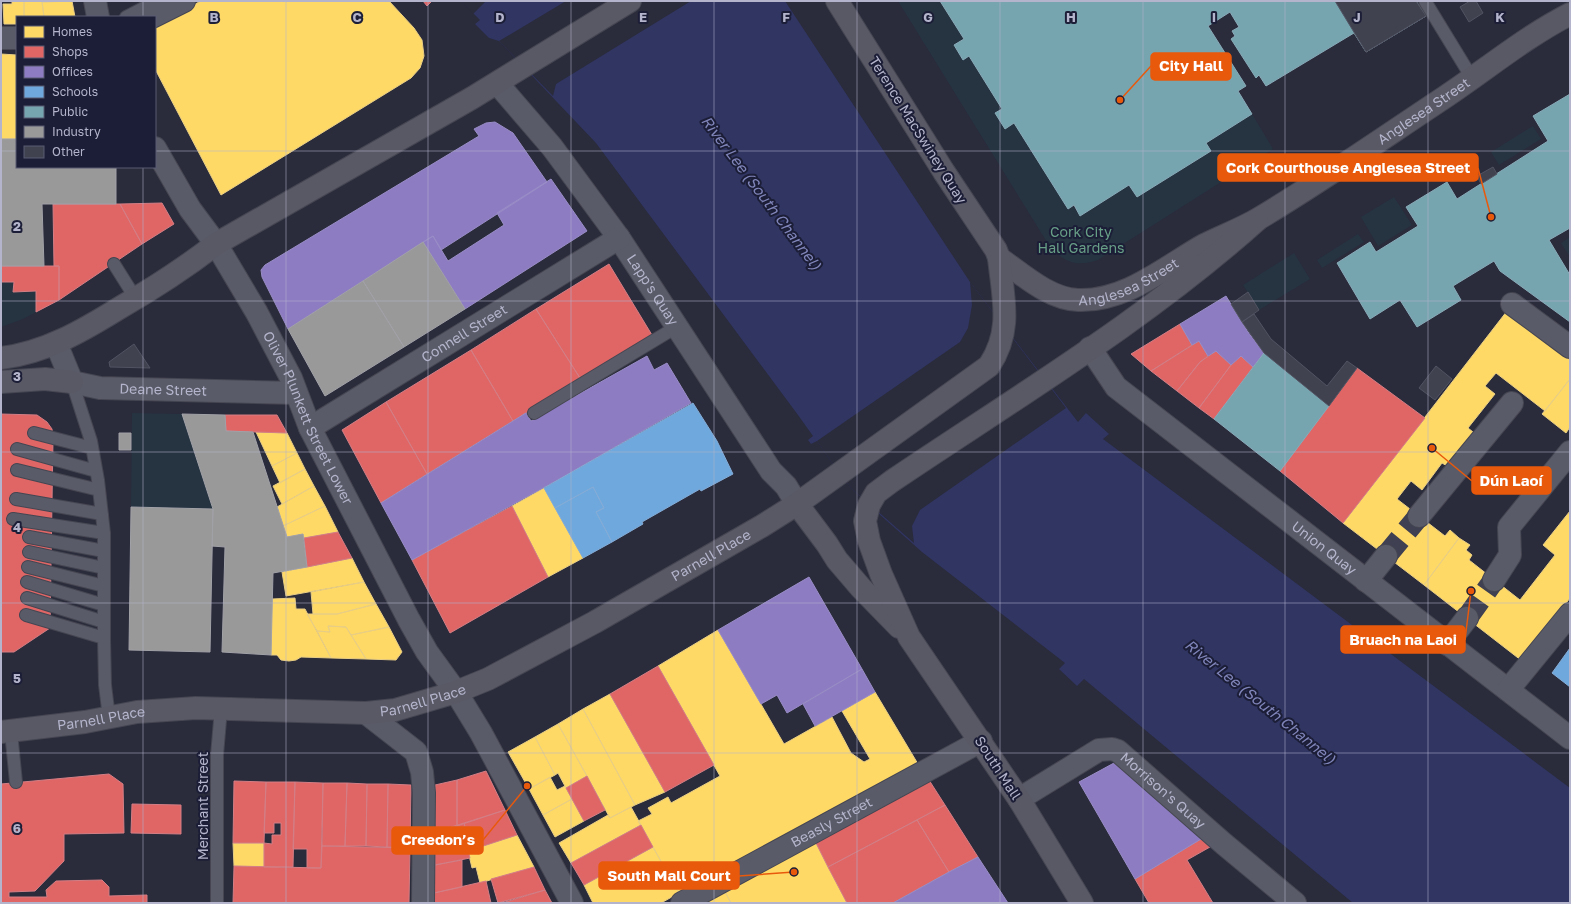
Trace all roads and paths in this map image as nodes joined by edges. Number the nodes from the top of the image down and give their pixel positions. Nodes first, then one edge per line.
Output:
1 (95, 1) edge
2 (157, 1) edge
3 (184, 1) edge
4 (630, 1) edge
5 (837, 1) edge
6 (1425, 1) edge
7 (1570, 14) edge
8 (98, 16) edge
9 (128, 16) edge
10 (154, 16) edge
11 (1, 38) edge
12 (16, 38) edge
13 (1472, 78) junction
14 (497, 83) junction
15 (156, 150) edge
16 (1257, 220) junction
17 (620, 238) junction
18 (216, 244) junction
19 (999, 258) junction
20 (114, 264) dead end
21 (136, 298) junction
22 (1512, 304) dead end
23 (678, 326) junction
24 (56, 343) junction
25 (1570, 347) edge
26 (1090, 348) junction
27 (1, 358) edge
28 (1, 382) edge
29 (72, 382) junction
30 (296, 392) junction
31 (1512, 402) dead end
32 (534, 413) dead end
33 (310, 428) junction
34 (34, 433) dead end
35 (92, 448) junction
36 (16, 449) dead end
37 (1570, 452) edge
38 (17, 470) dead end
39 (96, 471) junction
40 (99, 490) junction
41 (16, 499) dead end
42 (798, 504) junction
43 (868, 505) joint
44 (102, 514) junction
45 (1419, 516) tunnel mouth
46 (13, 519) dead end
47 (104, 533) junction
48 (29, 537) dead end
49 (104, 550) junction
50 (29, 552) dead end
51 (1386, 556) tunnel mouth
52 (28, 567) dead end
53 (104, 568) junction
54 (1494, 580) tunnel mouth
55 (1366, 581) junction
56 (27, 582) dead end
57 (104, 586) junction
58 (27, 598) dead end
59 (104, 605) junction
60 (1570, 614) edge
61 (26, 615) dead end
62 (1467, 618) tunnel mouth
63 (104, 622) junction
64 (909, 637) junction
65 (104, 638) junction
66 (1447, 644) junction
67 (1508, 690) junction
68 (456, 692) junction
69 (221, 709) junction
70 (366, 713) junction
71 (109, 717) junction
72 (6, 732) edge
73 (1570, 738) edge
74 (981, 741) junction
75 (16, 782) dead end
76 (1019, 799) junction
77 (217, 903) edge
78 (423, 903) edge
79 (572, 903) edge
80 (682, 903) edge
81 (1082, 903) edge
82 (1295, 903) edge

1 - 8 street
2 - 9 lane
3 - 10 street
4 - 14 main road
5 - 19 main road, Terence MacSwiney Quay
6 - 13 lane
7 - 13 main road, Anglesea Street
11 - 12 street
13 - 16 main road, Anglesea Street
14 - 17 street, Lapp's Quay
14 - 18 main road
15 - 18 street, Oliver Plunkett Street Lower
16 - 19 main road, Anglesea Street
16 - 26 main road, Anglesea Street
17 - 23 street, Lapp's Quay
17 - 33 street, Connell Street
18 - 21 main road
18 - 30 street, Oliver Plunkett Street Lower
19 - 42 main road, Parnell Place
20 - 21 lane
21 - 24 main road
22 - 25 street
23 - 32 lane
23 - 42 street, Lapp's Quay
24 - 27 main road
24 - 29 street
26 - 43 main road, Anglesea Street
26 - 55 street, Union Quay
28 - 29 main road
29 - 30 street, Deane Street
29 - 35 lane
30 - 33 street, Oliver Plunkett Street Lower
31 - 45 street
33 - 68 street, Oliver Plunkett Street Lower
34 - 35 lane
35 - 39 lane
36 - 39 lane
37 - 54 street
38 - 40 lane
39 - 40 lane
40 - 44 lane
41 - 44 lane
42 - 64 main road, South Mall
42 - 68 main road, Parnell Place
43 - 64 main road, South Mall
44 - 47 lane
46 - 47 lane
47 - 49 lane
48 - 49 lane
49 - 53 lane
50 - 53 lane
51 - 55 street
52 - 57 lane
53 - 57 lane
55 - 66 street, Union Quay
56 - 59 lane
57 - 59 lane
58 - 63 lane
59 - 63 lane
60 - 67 street
61 - 65 lane
62 - 66 street
63 - 65 lane
64 - 74 main road, South Mall
65 - 71 lane
66 - 67 street, Union Quay
67 - 73 street, Union Quay
68 - 70 main road, Parnell Place
68 - 79 street, Oliver Plunkett Street Lower
69 - 70 main road, Parnell Place
69 - 71 main road, Parnell Place
69 - 77 lane, Merchant Street
70 - 78 street
71 - 72 main road, Parnell Place
72 - 75 lane
74 - 76 main road, South Mall
74 - 80 street, Beasly Street
76 - 81 main road, South Mall
76 - 82 street, Morrison's Quay

